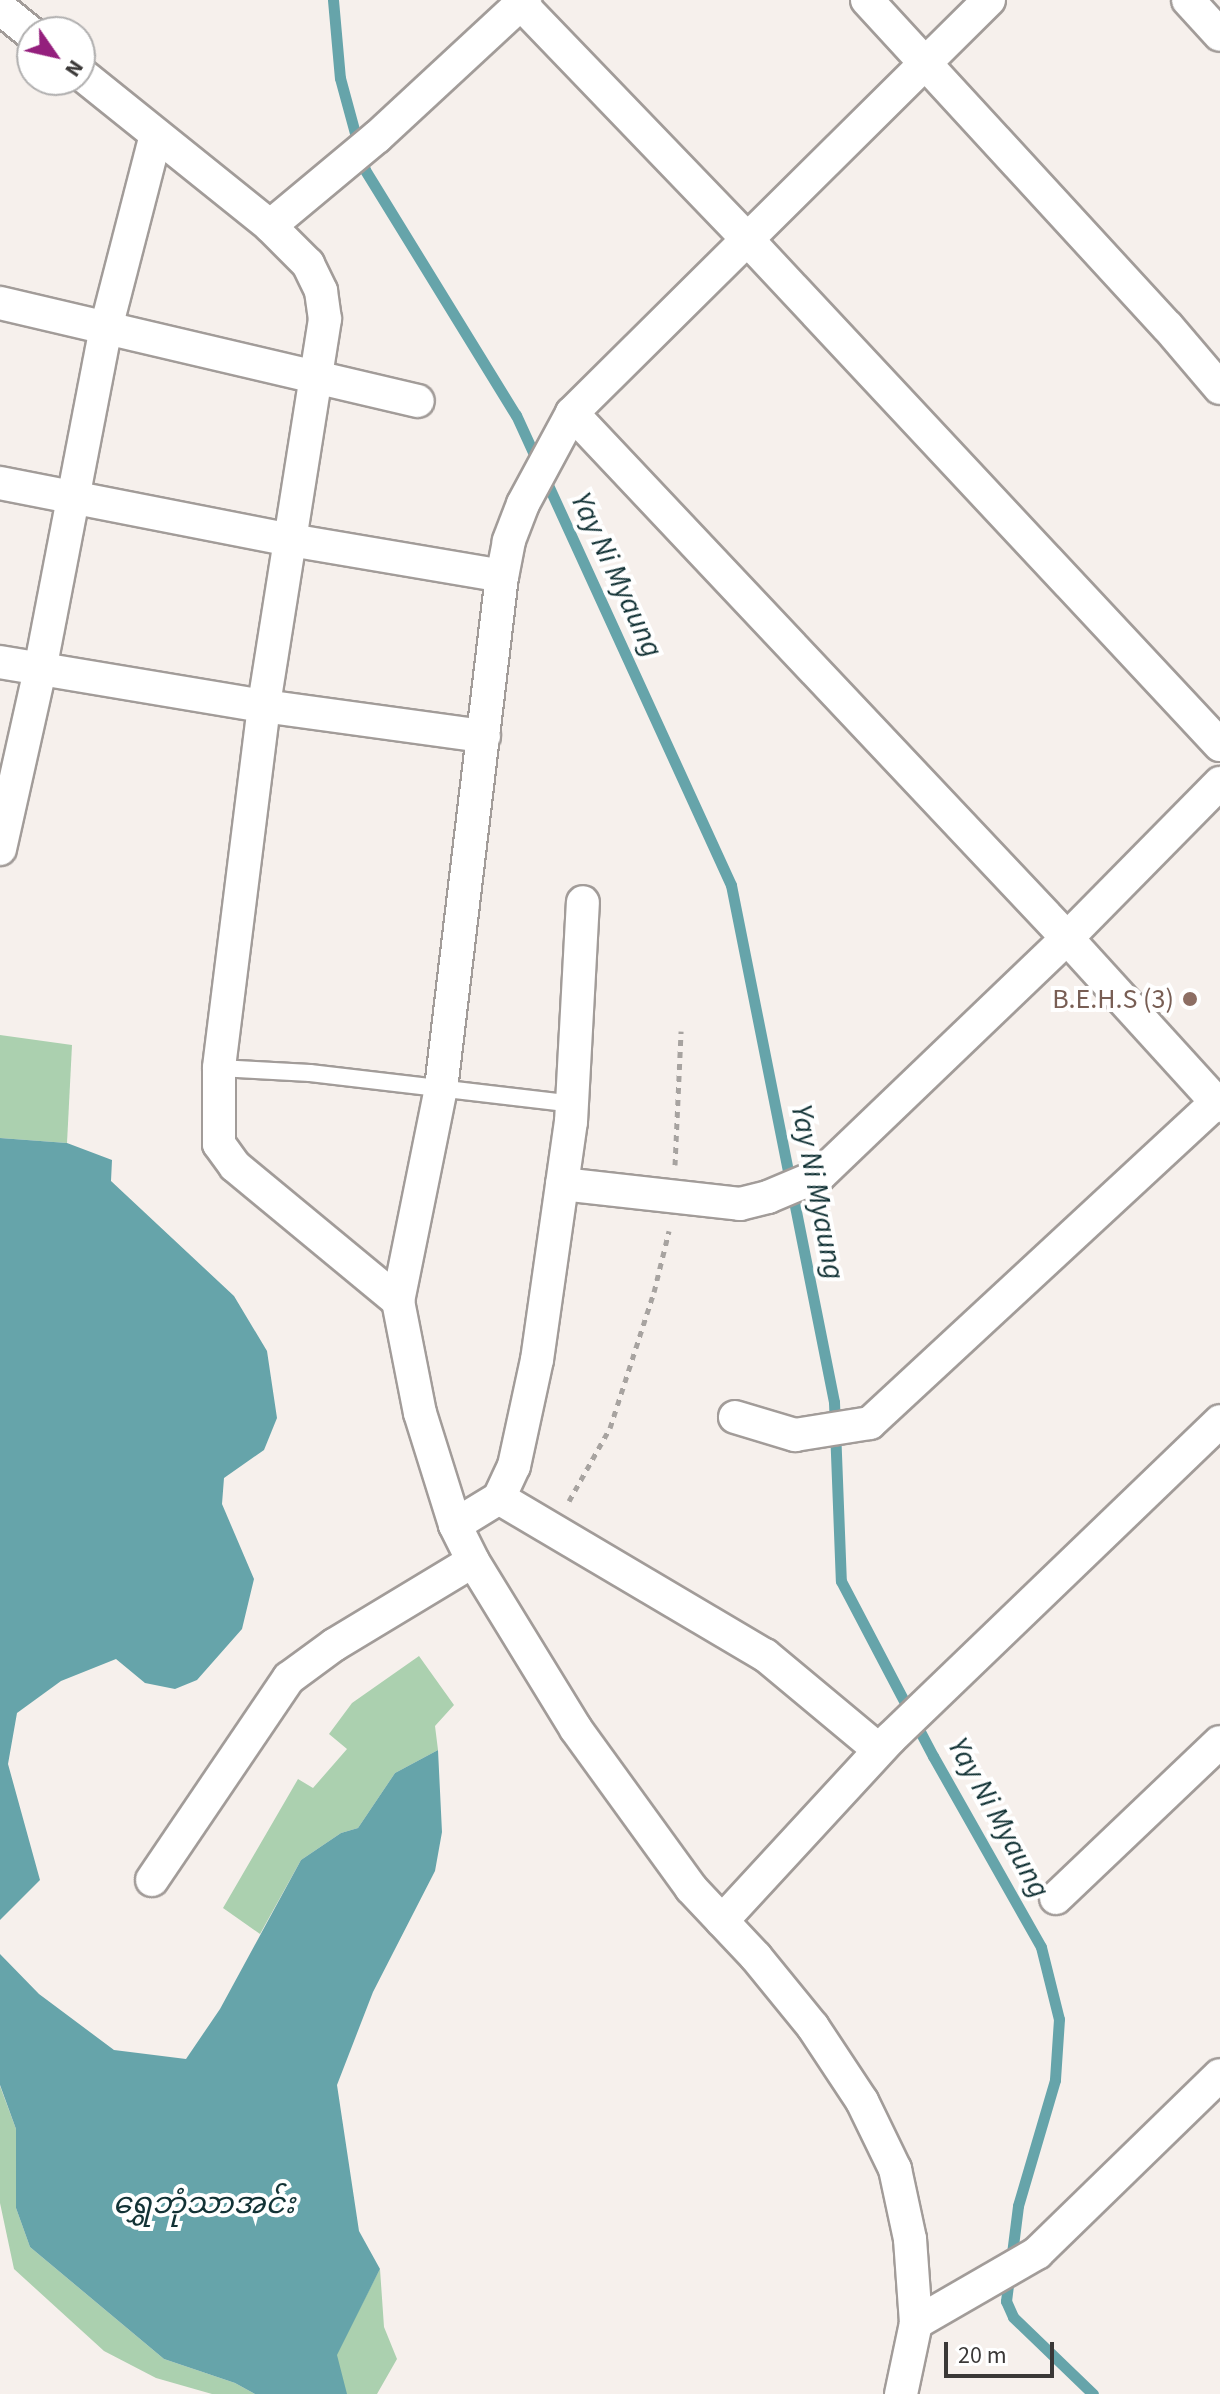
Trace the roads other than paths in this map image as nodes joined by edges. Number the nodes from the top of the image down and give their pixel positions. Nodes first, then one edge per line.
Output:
1 (867, 0) edge
2 (989, 0) edge
3 (1188, 0) edge
4 (523, 2) edge
5 (0, 8) edge
6 (16, 21) edge
7 (1220, 35) edge
8 (925, 61) junction
9 (96, 86) edge
10 (156, 135) junction
11 (270, 226) junction
12 (746, 238) junction
13 (0, 303) edge
14 (106, 328) junction
15 (314, 376) junction
16 (1220, 388) edge
17 (418, 401) dead end
18 (572, 413) junction
19 (0, 483) edge
20 (74, 500) junction
21 (290, 540) junction
22 (502, 576) junction
23 (0, 662) edge
24 (40, 670) junction
25 (264, 706) junction
26 (484, 736) junction
27 (1220, 745) edge
28 (1220, 783) edge
29 (0, 849) edge
30 (583, 902) dead end
31 (1067, 938) junction
32 (219, 1068) junction
33 (441, 1088) junction
34 (572, 1104) junction
35 (1218, 1105) edge
36 (562, 1184) junction
37 (398, 1301) junction
38 (735, 1417) dead end
39 (1220, 1421) edge
40 (499, 1498) junction
41 (455, 1525) junction
42 (473, 1561) junction
43 (1220, 1742) edge
44 (885, 1744) junction
45 (152, 1880) dead end
46 (1056, 1898) dead end
47 (722, 1921) junction
48 (1220, 2075) edge
49 (916, 2323) junction
50 (901, 2394) edge

1 - 8 street
2 - 8 street
3 - 7 street
4 - 11 street
4 - 12 street
5 - 6 street
8 - 12 street
8 - 16 street
9 - 10 street
10 - 11 street
10 - 14 street
11 - 15 street
12 - 18 street
12 - 27 street
13 - 14 street
14 - 15 street
14 - 20 street
15 - 17 street
15 - 21 street
18 - 22 street
18 - 31 street
19 - 20 street
20 - 21 street
20 - 24 street
21 - 22 street
21 - 25 street
22 - 26 street
23 - 24 street
24 - 25 street
24 - 29 street
25 - 26 street
25 - 32 street
26 - 33 street
28 - 31 street
30 - 34 street
31 - 35 street
31 - 36 street
32 - 33 lane
32 - 37 street
33 - 34 lane
33 - 37 street
34 - 36 street
35 - 38 street
36 - 40 street
37 - 41 street
39 - 44 street
40 - 41 street
40 - 44 street
41 - 42 street
42 - 45 street
42 - 47 street
43 - 46 street
44 - 47 street
47 - 49 street
48 - 49 street
49 - 50 street

